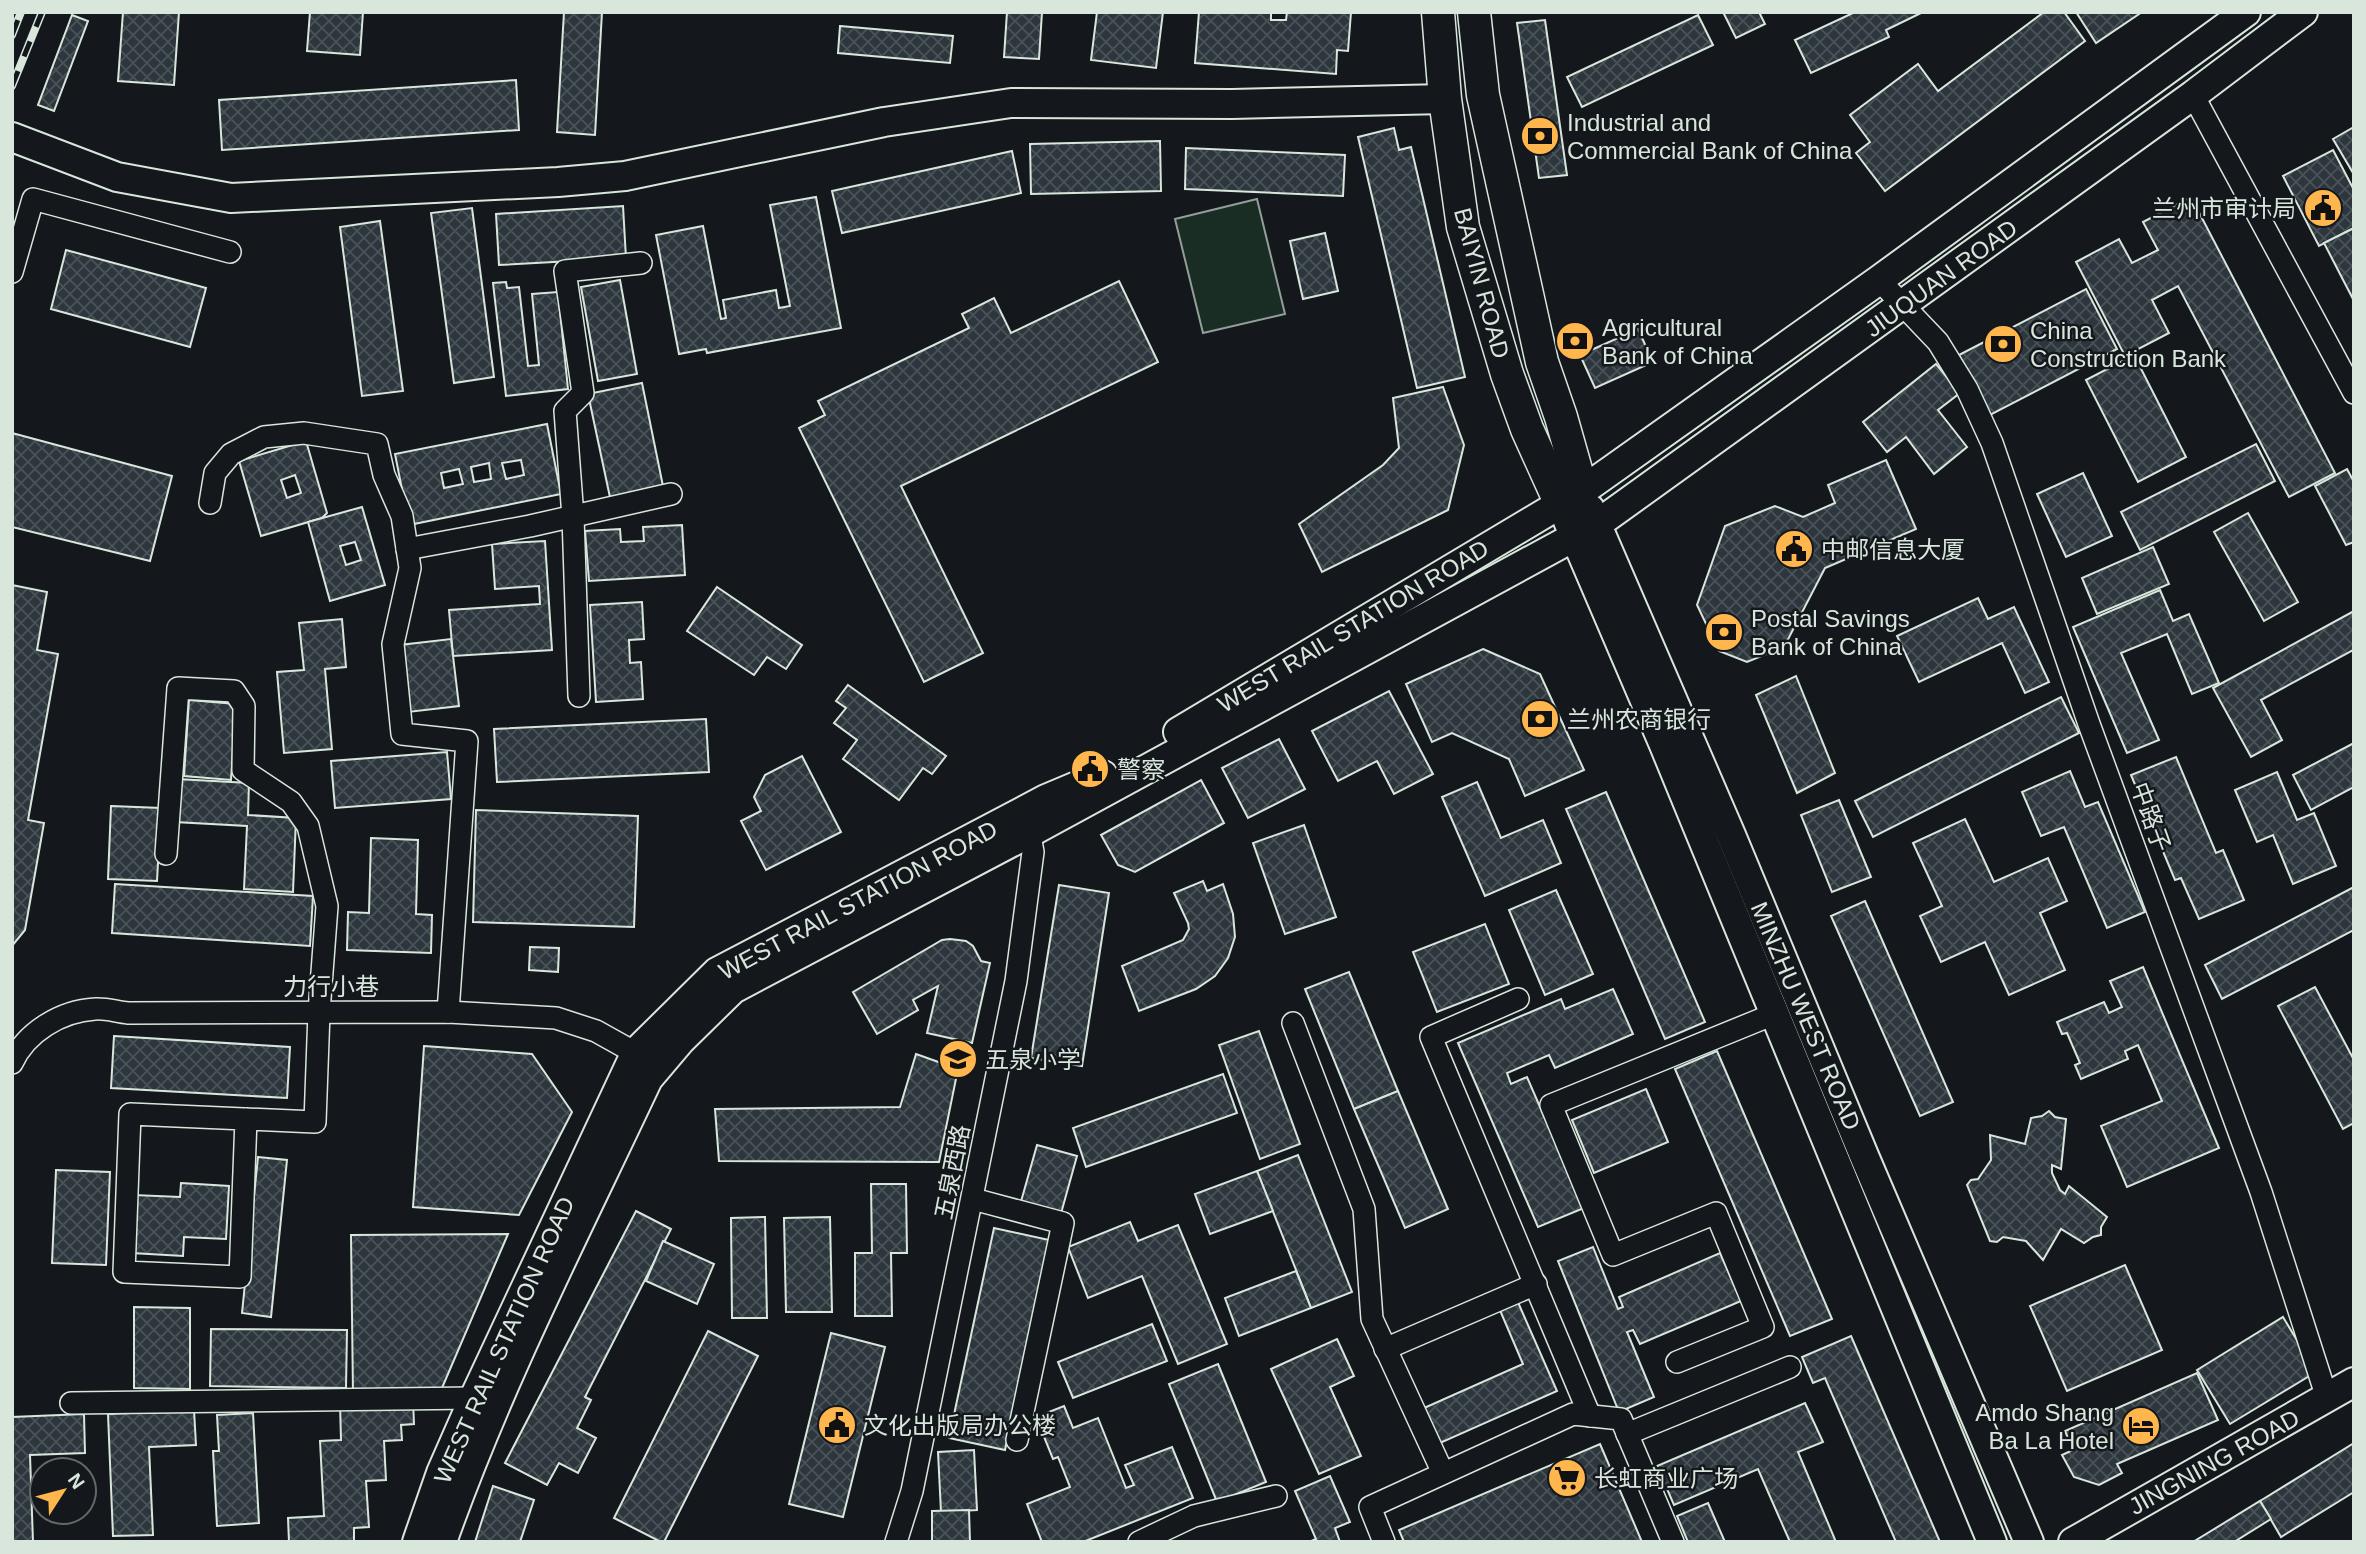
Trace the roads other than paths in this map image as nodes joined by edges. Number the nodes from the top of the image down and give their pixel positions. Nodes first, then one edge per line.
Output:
1 (1438, 12) edge
2 (1474, 12) edge
3 (2246, 12) edge
4 (2303, 12) edge
5 (2193, 96) junction
6 (1445, 99) junction
7 (12, 136) edge
8 (230, 252) dead end
9 (641, 263) dead end
10 (12, 272) edge
11 (1879, 279) junction
12 (1902, 306) junction
13 (2354, 393) edge
14 (671, 494) dead end
15 (1571, 496) junction
16 (210, 503) dead end
17 (573, 517) junction
18 (1585, 531) junction
19 (407, 549) junction
20 (579, 696) dead end
21 (1028, 821) junction
22 (166, 854) dead end
23 (1518, 999) dead end
24 (319, 1012) junction
25 (449, 1012) junction
26 (1774, 1014) junction
27 (1293, 1023) dead end
28 (647, 1060) junction
29 (12, 1063) edge
30 (246, 1119) junction
31 (973, 1199) junction
32 (1536, 1284) junction
33 (1385, 1349) junction
34 (1677, 1362) dead end
35 (1790, 1367) dead end
36 (2354, 1382) edge
37 (474, 1398) junction
38 (2327, 1398) junction
39 (71, 1403) dead end
40 (1590, 1416) junction
41 (1628, 1434) junction
42 (1017, 1440) dead end
43 (1443, 1473) junction
44 (1276, 1496) dead end
45 (418, 1542) edge
46 (442, 1542) edge
47 (896, 1542) edge
48 (1139, 1542) edge
49 (1384, 1542) edge
50 (1673, 1542) edge
51 (1992, 1542) edge
52 (2029, 1542) edge
53 (2073, 1542) edge

1 - 6 main road, BAIYIN ROAD
2 - 15 main road, BAIYIN ROAD
3 - 11 main road, JIUQUAN ROAD
4 - 5 main road, JIUQUAN ROAD
5 - 12 main road, JIUQUAN ROAD
5 - 13 street
6 - 7 main road
6 - 15 main road, BAIYIN ROAD
8 - 10 street
9 - 17 street
11 - 12 street, 中路子
11 - 15 main road, JIUQUAN ROAD
12 - 18 main road, JIUQUAN ROAD
12 - 38 street, 中路子
14 - 17 street
15 - 18 main road, MINZHU WEST ROAD
15 - 21 main road, WEST RAIL STATION ROAD
16 - 19 street
17 - 19 street
17 - 20 street
18 - 21 main road, WEST RAIL STATION ROAD
18 - 26 main road, MINZHU WEST ROAD
18 - 52 main road, MINZHU WEST ROAD
19 - 25 street
21 - 28 main road, WEST RAIL STATION ROAD
21 - 31 street, 五泉西路
22 - 24 street
23 - 32 street
24 - 25 street, 力行小巷
24 - 29 street, 力行小巷
24 - 30 street
25 - 28 street, 力行小巷
26 - 34 street
26 - 51 main road, MINZHU WEST ROAD
27 - 33 street
28 - 37 main road, WEST RAIL STATION ROAD
28 - 46 main road, WEST RAIL STATION ROAD
30 - 30 street
31 - 42 street
31 - 47 street, 五泉西路
32 - 33 street
32 - 40 street
33 - 43 street
35 - 41 street
36 - 38 main road, JINGNING ROAD
37 - 39 street
37 - 45 main road, WEST RAIL STATION ROAD
38 - 53 main road, JINGNING ROAD
40 - 41 street
40 - 43 street
41 - 50 street
43 - 49 street
44 - 48 street

